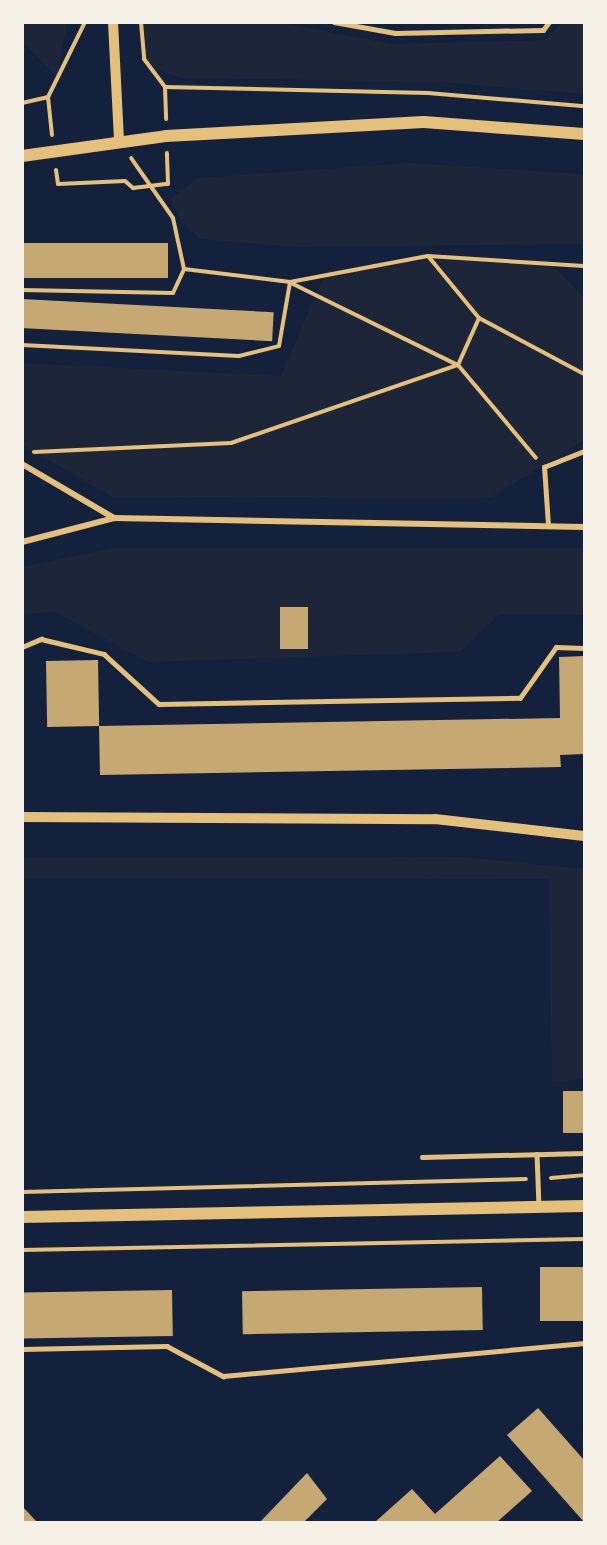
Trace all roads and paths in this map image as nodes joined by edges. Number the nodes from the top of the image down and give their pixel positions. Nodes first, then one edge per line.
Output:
1 (85, 22) edge
2 (113, 22) edge
3 (141, 22) edge
4 (334, 22) edge
5 (549, 22) edge
6 (22, 103) edge
7 (585, 106) edge
8 (585, 134) edge
9 (119, 141) junction
10 (22, 156) edge
11 (428, 256) junction
12 (585, 266) edge
13 (184, 269) junction
14 (290, 282) junction
15 (22, 290) edge
16 (479, 318) junction
17 (22, 345) edge
18 (458, 365) junction
19 (585, 375) edge
20 (585, 451) edge
21 (22, 453) edge
22 (22, 464) edge
23 (544, 467) junction
24 (114, 518) junction
25 (548, 525) junction
26 (585, 527) edge
27 (22, 542) edge
28 (22, 647) edge
29 (585, 648) edge
30 (22, 817) edge
31 (585, 836) edge
32 (585, 1153) edge
33 (537, 1154) junction
34 (422, 1157) dead end
35 (585, 1176) edge
36 (538, 1179) junction
37 (22, 1192) edge
38 (585, 1206) edge
39 (539, 1208) junction
40 (22, 1217) edge
41 (585, 1239) edge
42 (22, 1250) edge
43 (585, 1343) edge
44 (22, 1349) edge

1 - 6 path
2 - 9 street
3 - 7 path
4 - 5 lane
8 - 9 main road
9 - 10 main road
9 - 13 path
11 - 12 path
11 - 14 path
11 - 16 path
13 - 14 path
13 - 15 path
14 - 17 path
14 - 18 path
16 - 18 path
16 - 19 path
18 - 21 path
18 - 23 path
20 - 23 lane
22 - 24 street
23 - 25 lane
24 - 25 street
24 - 27 street
25 - 26 street
28 - 29 lane
30 - 31 street
32 - 33 lane
33 - 34 lane
33 - 36 lane
35 - 36 path
36 - 37 path
36 - 39 lane
38 - 39 main road
39 - 40 main road
41 - 42 path
43 - 44 lane

